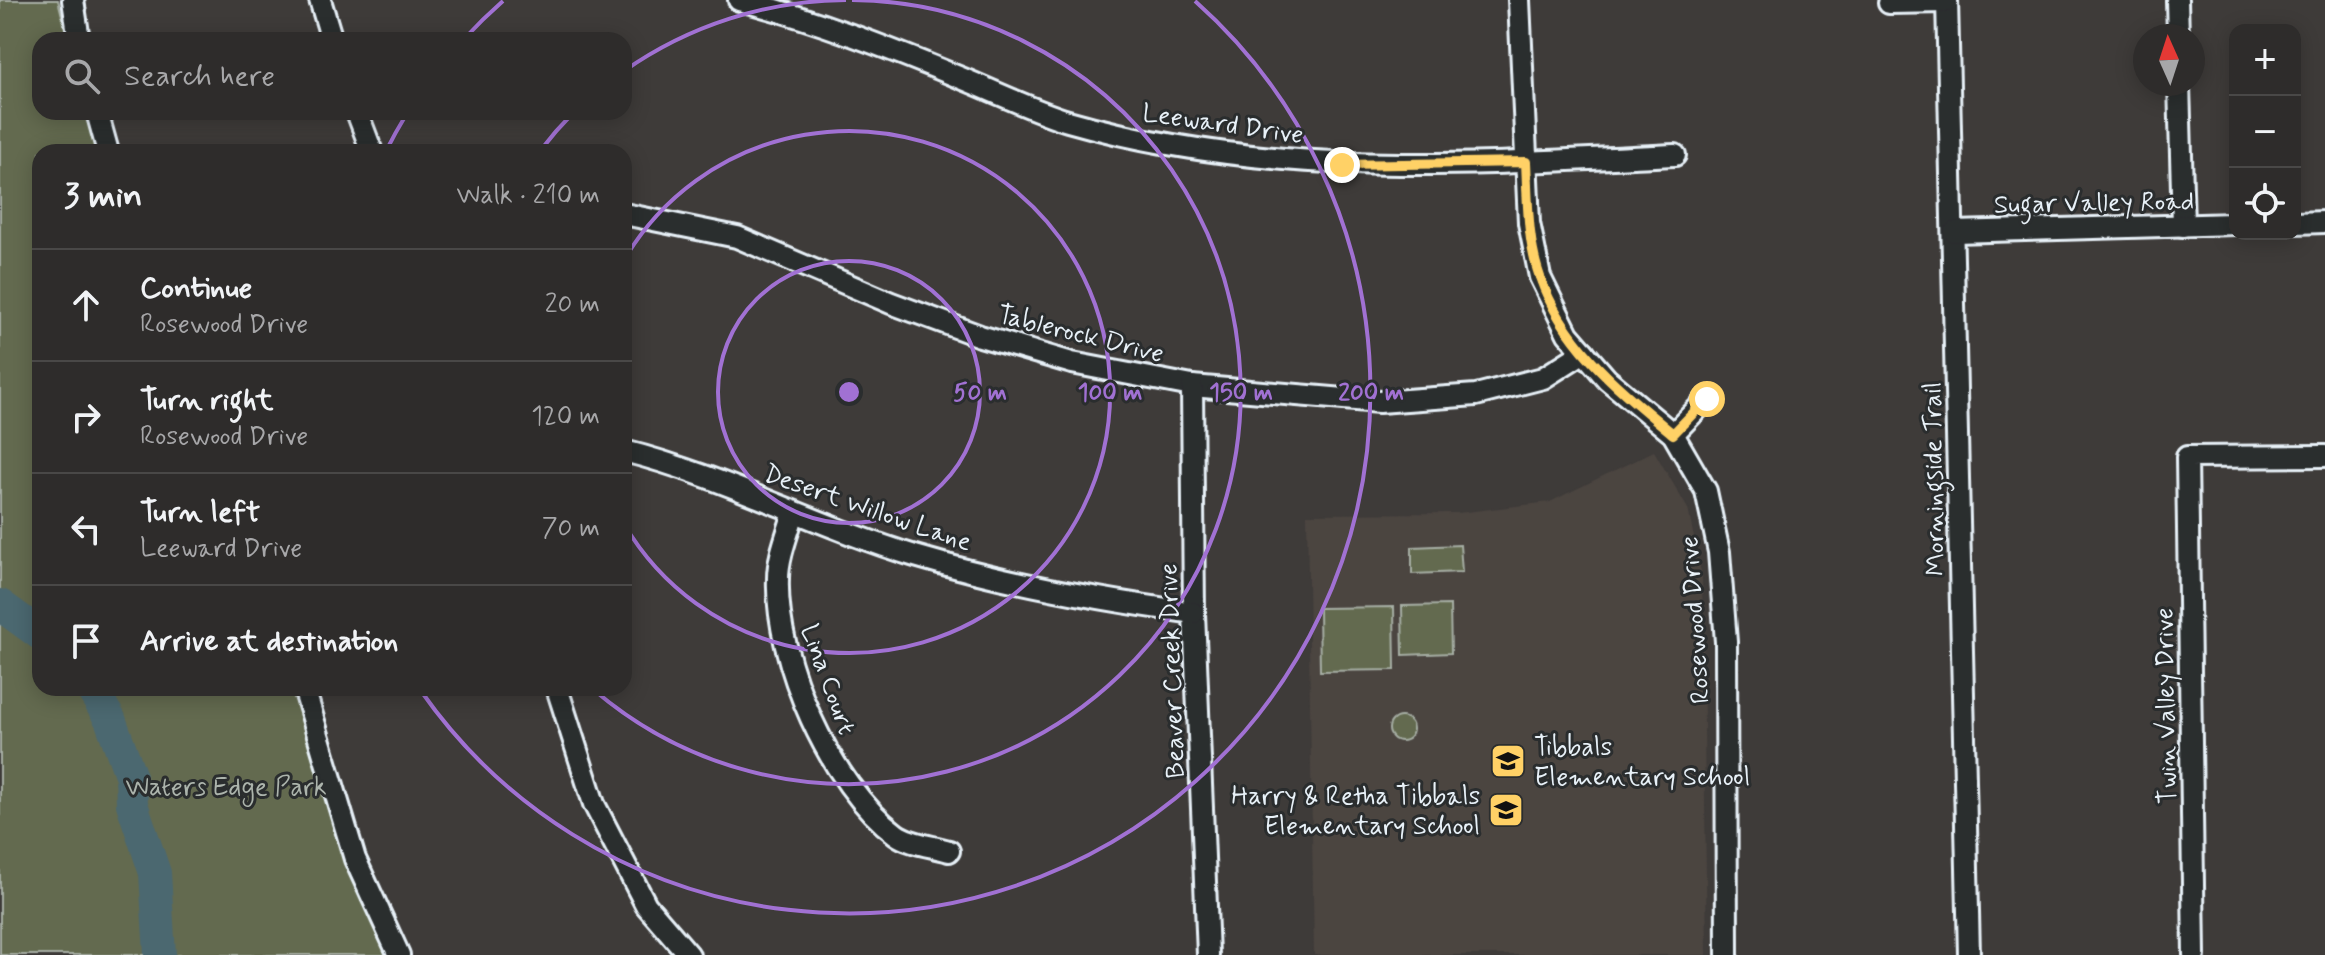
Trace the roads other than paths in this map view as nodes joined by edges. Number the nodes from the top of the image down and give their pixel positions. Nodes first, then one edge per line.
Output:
1 (73, 0) edge
2 (320, 0) edge
3 (739, 0) edge
4 (1519, 0) edge
5 (2177, 0) edge
6 (1947, 1) edge
7 (1889, 3) dead end
8 (2178, 24) edge
9 (78, 32) edge
10 (330, 32) edge
11 (2179, 96) edge
12 (99, 120) edge
13 (360, 120) edge
14 (106, 144) edge
15 (369, 144) edge
16 (1675, 155) dead end
17 (1526, 162) junction
18 (632, 216) edge
19 (2325, 222) edge
20 (2301, 223) edge
21 (2229, 224) edge
22 (2183, 226) junction
23 (1954, 232) junction
24 (1584, 352) junction
25 (1192, 386) junction
26 (1707, 399) dead end
27 (1673, 434) junction
28 (632, 453) edge
29 (2325, 456) edge
30 (794, 512) junction
31 (1194, 613) junction
32 (306, 696) edge
33 (560, 696) edge
34 (949, 851) dead end
35 (399, 955) edge
36 (689, 955) edge
37 (1208, 955) edge
38 (1727, 955) edge
39 (1969, 955) edge
40 (2194, 955) edge

1 - 9 street
2 - 10 street
3 - 17 street, Leeward Drive
4 - 17 street, Rosewood Drive
5 - 8 street
6 - 7 street, Morningside Trail
6 - 23 street, Morningside Trail
11 - 22 street
12 - 14 street
13 - 15 street
16 - 17 street, Leeward Drive
17 - 24 street, Rosewood Drive
18 - 25 street, Tablerock Drive
19 - 20 street
21 - 22 street, Sugar Valley Road
22 - 23 street, Sugar Valley Road
23 - 39 street, Morningside Trail
24 - 25 street, Tablerock Drive
24 - 27 street, Rosewood Drive
25 - 31 street, Beaver Creek Drive
26 - 27 street
27 - 38 street, Rosewood Drive
28 - 30 street, Desert Willow Lane
29 - 40 street, Twin Valley Drive
30 - 31 street, Desert Willow Lane
30 - 34 street, Lina Court
31 - 37 street, Beaver Creek Drive
32 - 35 street
33 - 36 street

